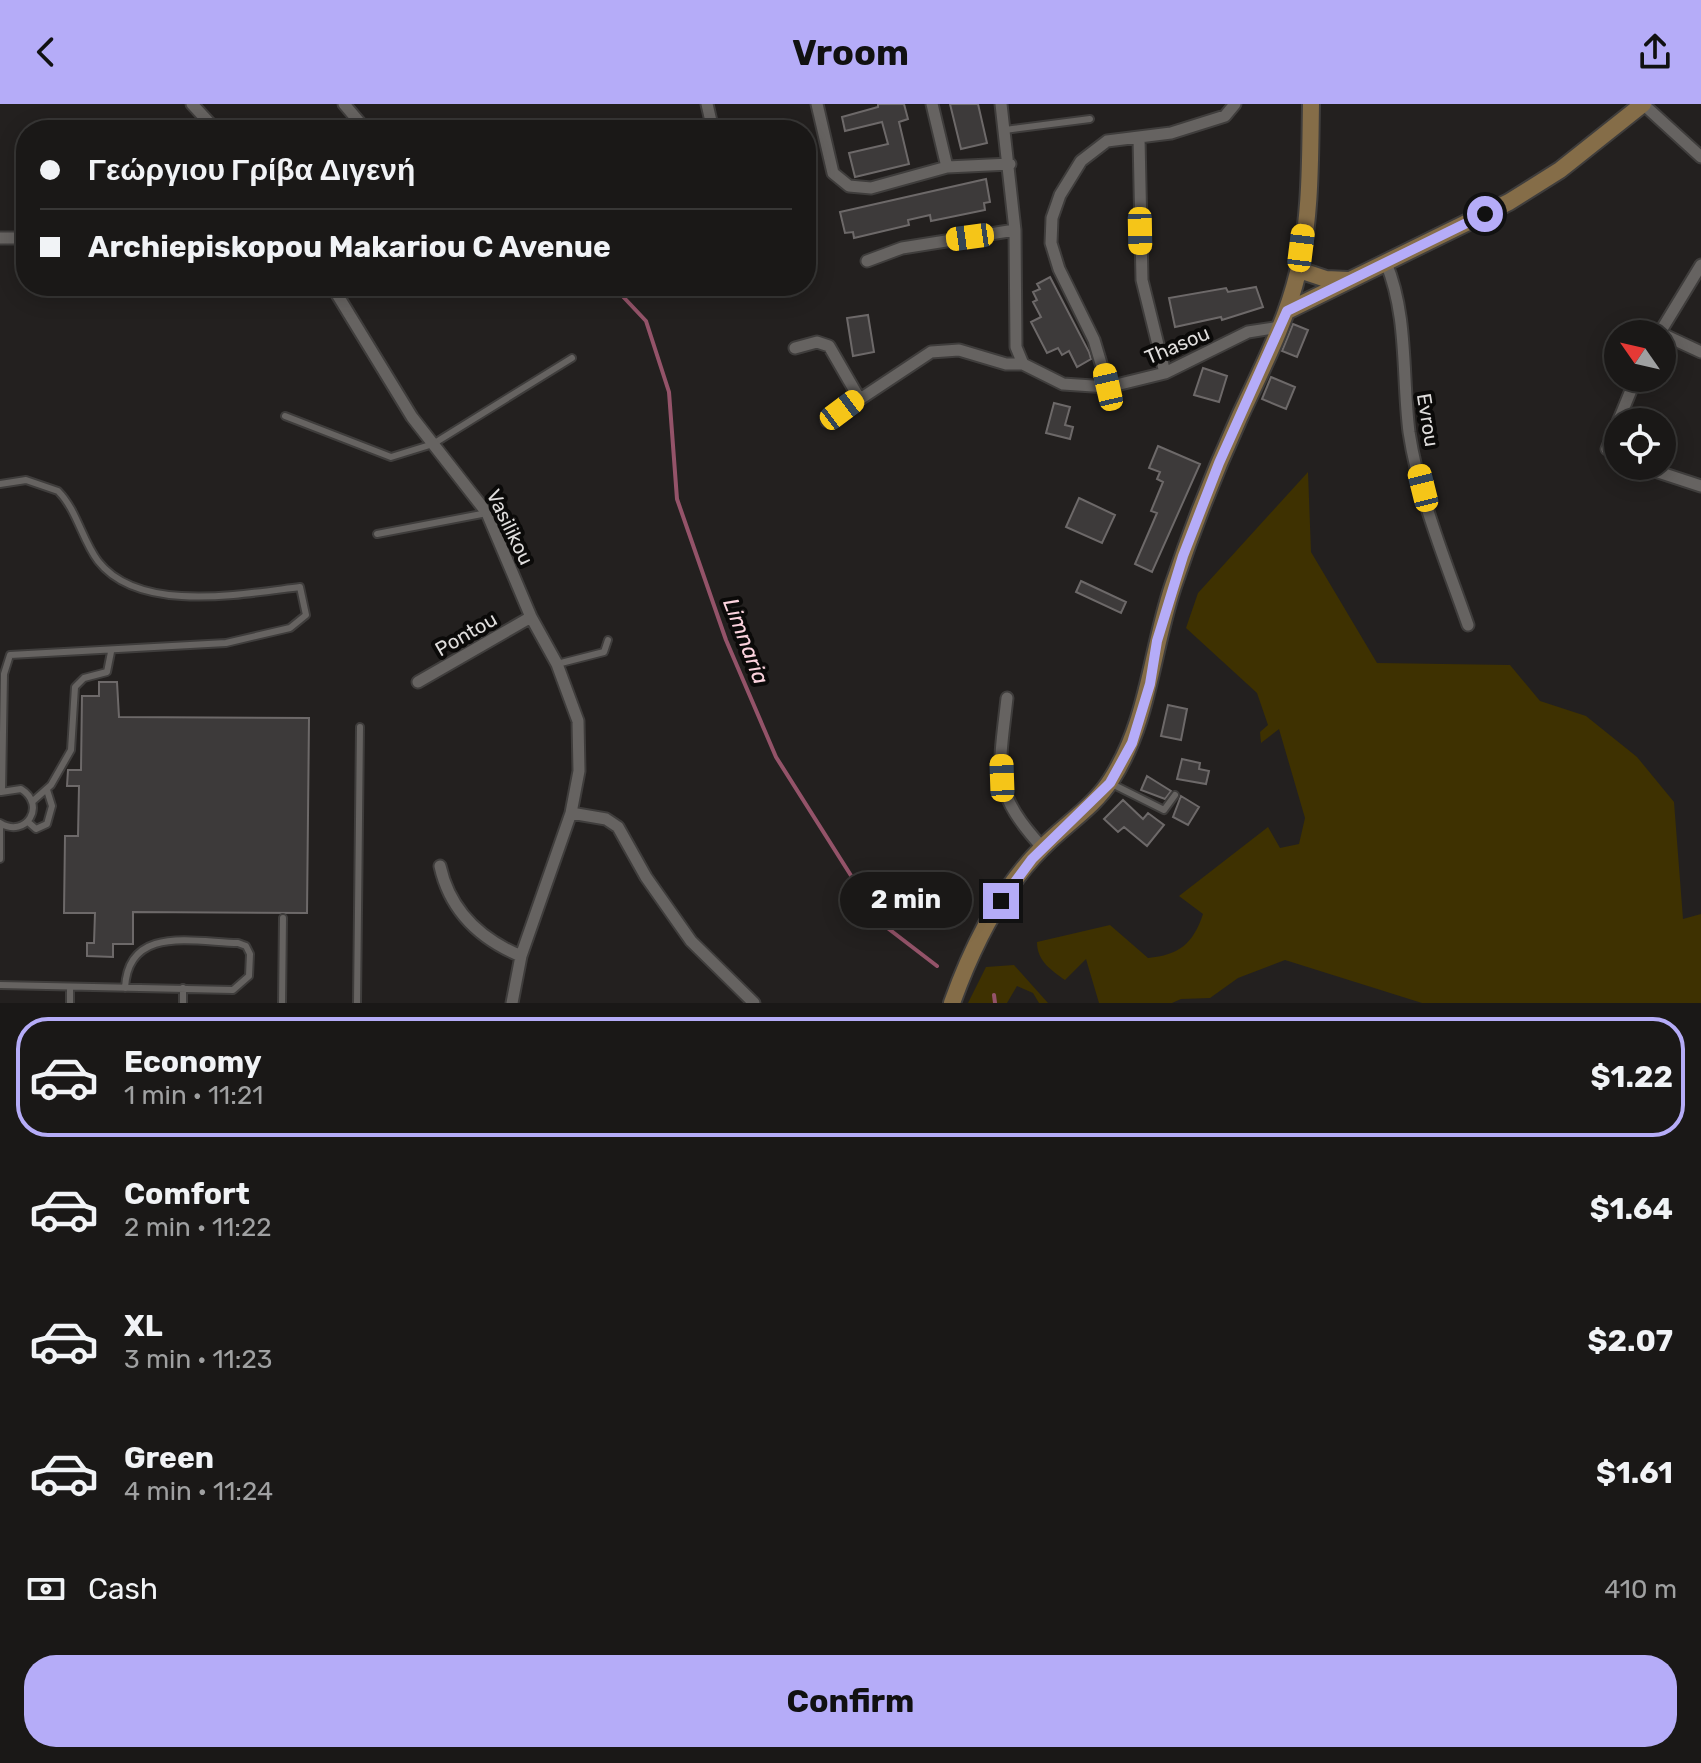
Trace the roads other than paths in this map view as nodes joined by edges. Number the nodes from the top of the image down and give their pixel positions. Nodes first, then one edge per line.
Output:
1 (344, 104) edge
2 (817, 104) edge
3 (932, 104) edge
4 (1001, 104) edge
5 (1235, 104) edge
6 (1311, 104) edge
7 (1643, 104) edge
8 (1090, 119) dead end
9 (358, 120) edge
10 (1005, 130) junction
11 (1139, 138) junction
12 (1701, 157) edge
13 (1010, 164) junction
14 (947, 167) junction
15 (1015, 230) junction
16 (867, 261) dead end
17 (1386, 263) junction
18 (1701, 265) edge
19 (1299, 270) junction
20 (1350, 280) junction
21 (338, 296) edge
22 (1287, 311) junction
23 (1668, 320) edge
24 (1280, 327) junction
25 (1676, 341) edge
26 (795, 348) dead end
27 (1701, 352) edge
28 (572, 358) dead end
29 (1023, 364) junction
30 (1165, 373) junction
31 (1108, 387) junction
32 (859, 398) junction
33 (285, 416) dead end
34 (827, 421) dead end
35 (433, 444) junction
36 (1676, 478) edge
37 (0, 484) edge
38 (1701, 486) edge
39 (487, 513) junction
40 (377, 534) dead end
41 (531, 617) junction
42 (1468, 625) dead end
43 (608, 640) dead end
44 (111, 652) junction
45 (557, 664) junction
46 (418, 682) dead end
47 (1007, 698) dead end
48 (360, 727) dead end
49 (1110, 783) junction
50 (47, 790) junction
51 (1, 792) edge
52 (1175, 795) dead end
53 (33, 801) junction
54 (571, 813) junction
55 (28, 822) junction
56 (0, 823) edge
57 (1042, 847) junction
58 (0, 859) edge
59 (440, 866) dead end
60 (283, 918) dead end
61 (521, 956) junction
62 (0, 985) edge
63 (70, 987) junction
64 (125, 988) junction
65 (183, 988) junction
66 (70, 1003) edge
67 (183, 1003) edge
68 (282, 1003) edge
69 (357, 1003) edge
70 (512, 1003) edge
71 (754, 1003) edge
72 (952, 1003) edge

1 - 9 street
2 - 14 street
3 - 14 street
4 - 10 street
5 - 11 street
6 - 19 main road
7 - 12 street
7 - 17 main road
8 - 10 lane
10 - 13 street
11 - 30 street
11 - 31 street
13 - 14 street
13 - 15 street
15 - 16 street
15 - 29 street
17 - 20 main road
17 - 42 street, Evrou
18 - 23 street
19 - 20 main road
19 - 22 main road
20 - 22 main road
21 - 35 street, Vasilikou
22 - 24 main road
24 - 30 street, Thasou
24 - 49 main road
25 - 27 street
26 - 32 street
28 - 35 lane
29 - 31 street, Thasou
29 - 32 street, Thasou
30 - 31 street, Thasou
32 - 34 street, Thasou
33 - 35 lane
35 - 39 street, Vasilikou
36 - 38 street
37 - 44 lane
39 - 40 lane
39 - 41 street, Vasilikou
41 - 45 street, Vasilikou
41 - 46 street, Pontou
43 - 45 lane
44 - 50 lane
44 - 51 lane
45 - 54 street, Vasilikou
47 - 57 street
48 - 69 lane
49 - 52 lane
49 - 57 main road
50 - 53 lane
50 - 55 lane
51 - 53 lane
53 - 55 lane
54 - 61 street, Vasilikou
54 - 71 street
55 - 56 lane
56 - 58 lane
57 - 72 main road
59 - 61 street
60 - 68 lane
61 - 70 street, Vasilikou
62 - 63 lane
63 - 64 lane
63 - 66 lane
64 - 65 lane
64 - 65 lane
65 - 67 lane

